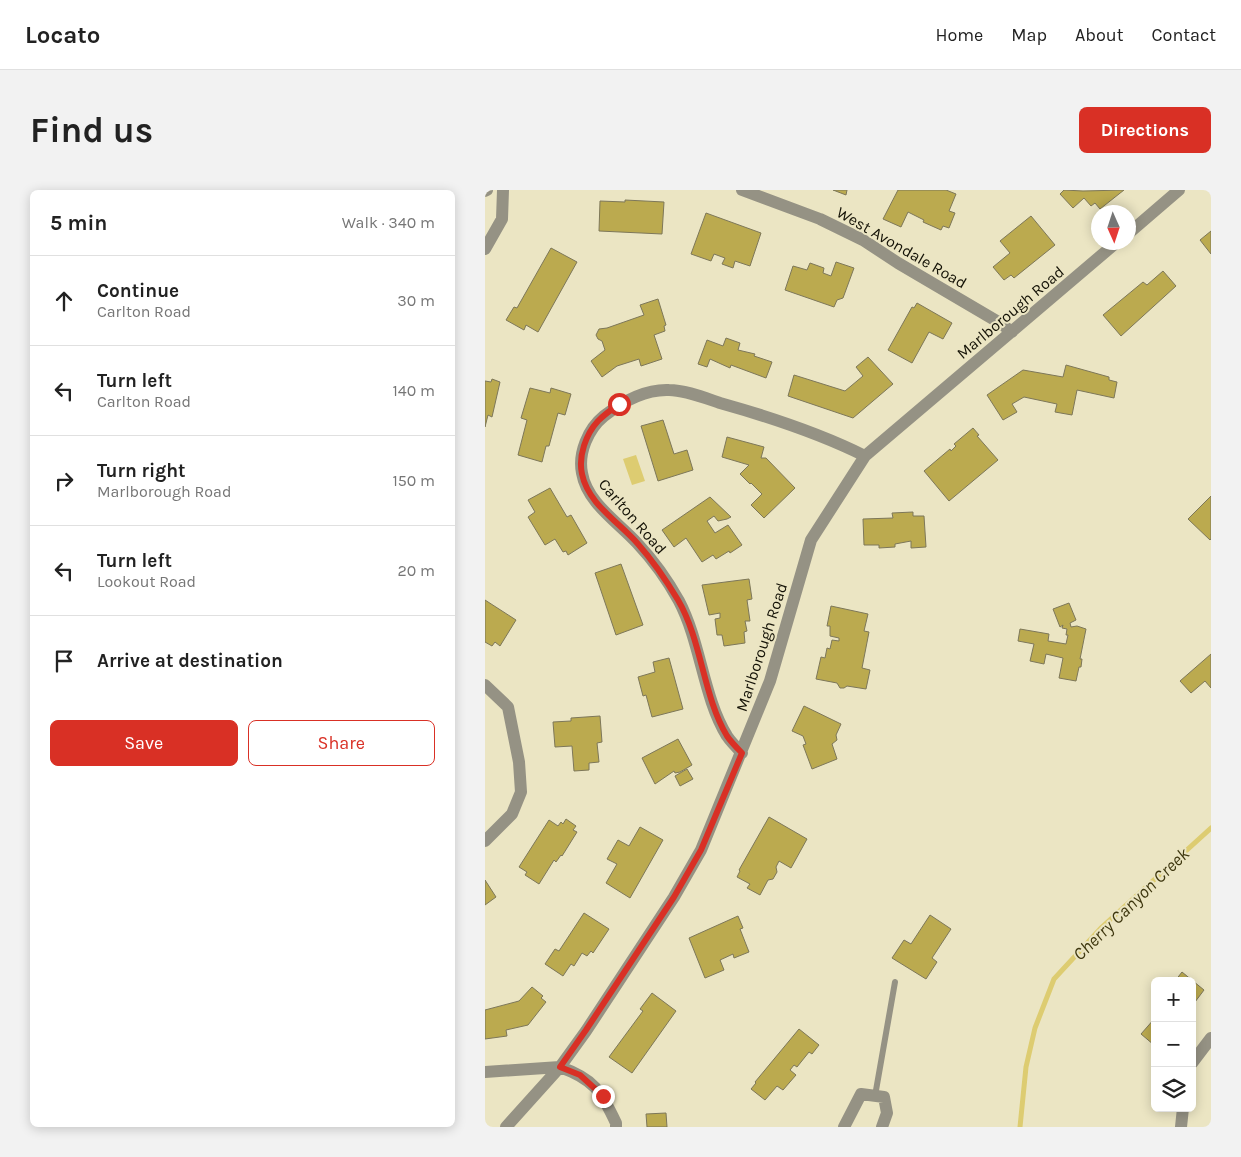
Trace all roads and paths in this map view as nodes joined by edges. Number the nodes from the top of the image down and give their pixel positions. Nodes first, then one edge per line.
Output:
1 (503, 190) edge
2 (742, 190) edge
3 (1179, 190) edge
4 (1136, 227) edge
5 (485, 249) edge
6 (1108, 250) edge
7 (1013, 332) junction
8 (865, 456) junction
9 (485, 685) edge
10 (742, 753) junction
11 (485, 841) edge
12 (895, 982) dead end
13 (1211, 1038) edge
14 (1196, 1058) edge
15 (560, 1067) junction
16 (485, 1072) edge
17 (875, 1096) junction
18 (1183, 1112) edge
19 (506, 1127) edge
20 (616, 1127) edge
21 (844, 1127) edge
22 (883, 1127) edge
23 (1181, 1127) edge

1 - 5 street
2 - 7 street, West Avondale Road
3 - 4 street
6 - 7 street, Marlborough Road
7 - 8 street, Marlborough Road
8 - 10 street, Marlborough Road
8 - 10 street, Carlton Road
9 - 11 street
10 - 15 street, Marlborough Road
12 - 17 lane
13 - 14 street
15 - 16 street
15 - 19 street, Marlborough Road
15 - 20 street
17 - 21 street
17 - 22 street
18 - 23 street

